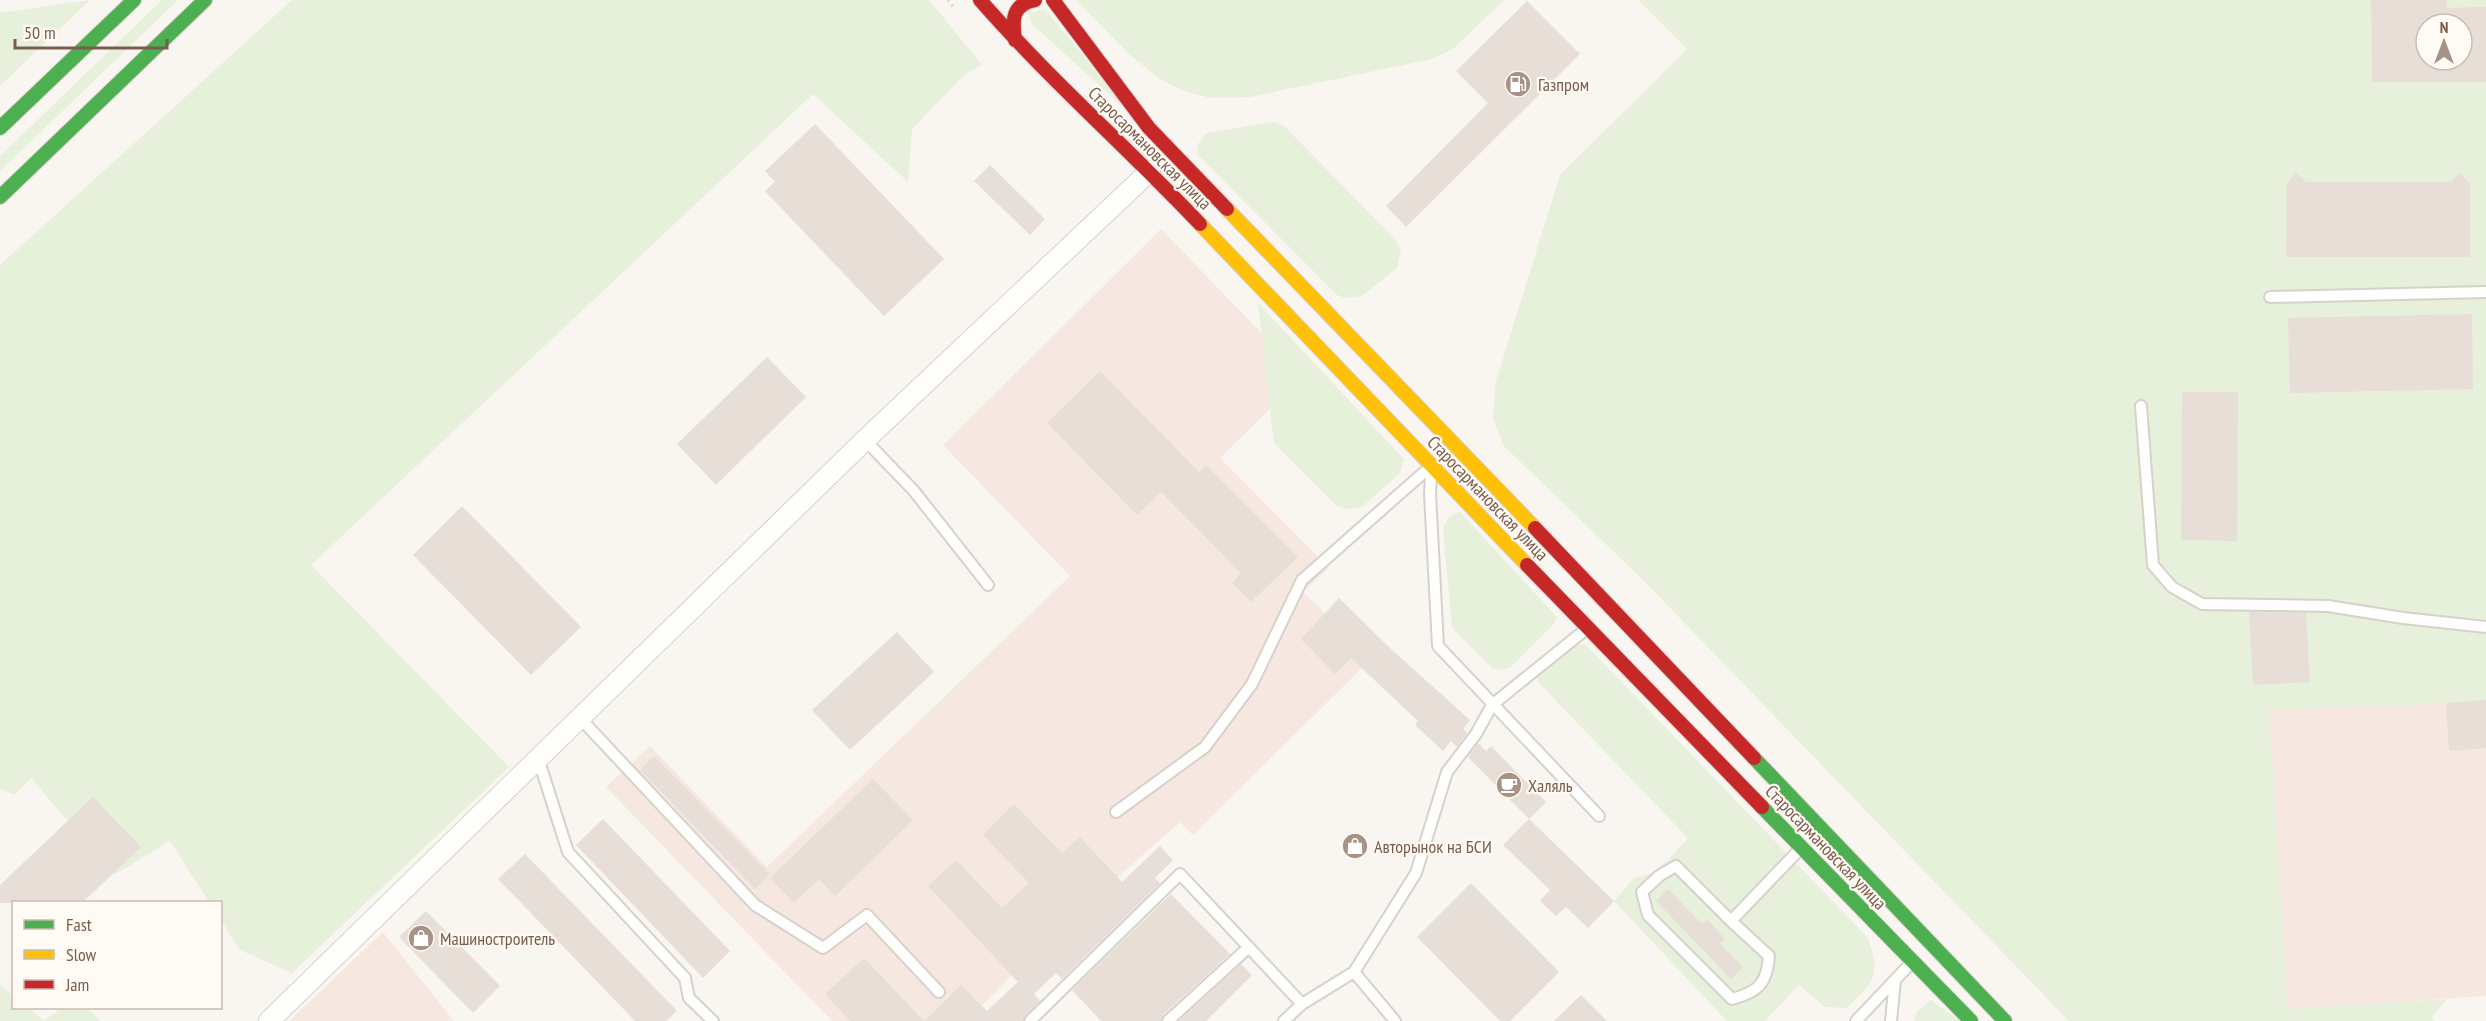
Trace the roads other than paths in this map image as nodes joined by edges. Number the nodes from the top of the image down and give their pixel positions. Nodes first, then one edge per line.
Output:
1 (134, 0) edge
2 (205, 0) edge
3 (980, 0) edge
4 (1035, 0) edge
5 (1041, 0) edge
6 (1054, 1) edge
7 (1015, 40) junction
8 (0, 128) edge
9 (1150, 171) junction
10 (0, 197) edge
11 (2486, 292) edge
12 (2270, 297) dead end
13 (2141, 406) dead end
14 (865, 440) junction
15 (1432, 465) junction
16 (988, 585) dead end
17 (1587, 627) junction
18 (2486, 627) edge
19 (1492, 705) junction
20 (580, 718) junction
21 (538, 758) junction
22 (1116, 812) dead end
23 (1599, 816) dead end
24 (1802, 847) junction
25 (1731, 921) junction
26 (1249, 947) junction
27 (1913, 961) junction
28 (1354, 972) junction
29 (1896, 980) junction
30 (939, 992) dead end
31 (1302, 1004) junction
32 (269, 1021) edge
33 (713, 1021) edge
34 (1030, 1021) edge
35 (1168, 1021) edge
36 (1284, 1021) edge
37 (1395, 1021) edge
38 (1856, 1021) edge
39 (1891, 1021) edge
40 (1971, 1021) edge
41 (2005, 1021) edge

1 - 8 main road
2 - 10 main road
3 - 7 main road, Старосармановская улица
4 - 7 main road
5 - 6 main road
6 - 41 main road, Старосармановская улица
7 - 9 main road, Старосармановская улица
9 - 14 street
9 - 15 main road, Старосармановская улица
11 - 12 lane
13 - 18 lane
14 - 16 lane
14 - 20 street
15 - 17 main road, Старосармановская улица
15 - 19 lane
15 - 22 lane
17 - 19 lane
17 - 24 main road, Старосармановская улица
19 - 23 lane
19 - 28 lane
20 - 21 street
20 - 30 lane
21 - 32 street
21 - 33 lane
24 - 25 lane
24 - 27 main road, Старосармановская улица
25 - 25 lane
26 - 31 lane
26 - 34 lane
26 - 35 lane
27 - 29 lane
27 - 40 main road, Старосармановская улица
28 - 31 lane
28 - 37 lane
29 - 38 lane
29 - 39 lane
31 - 36 lane

